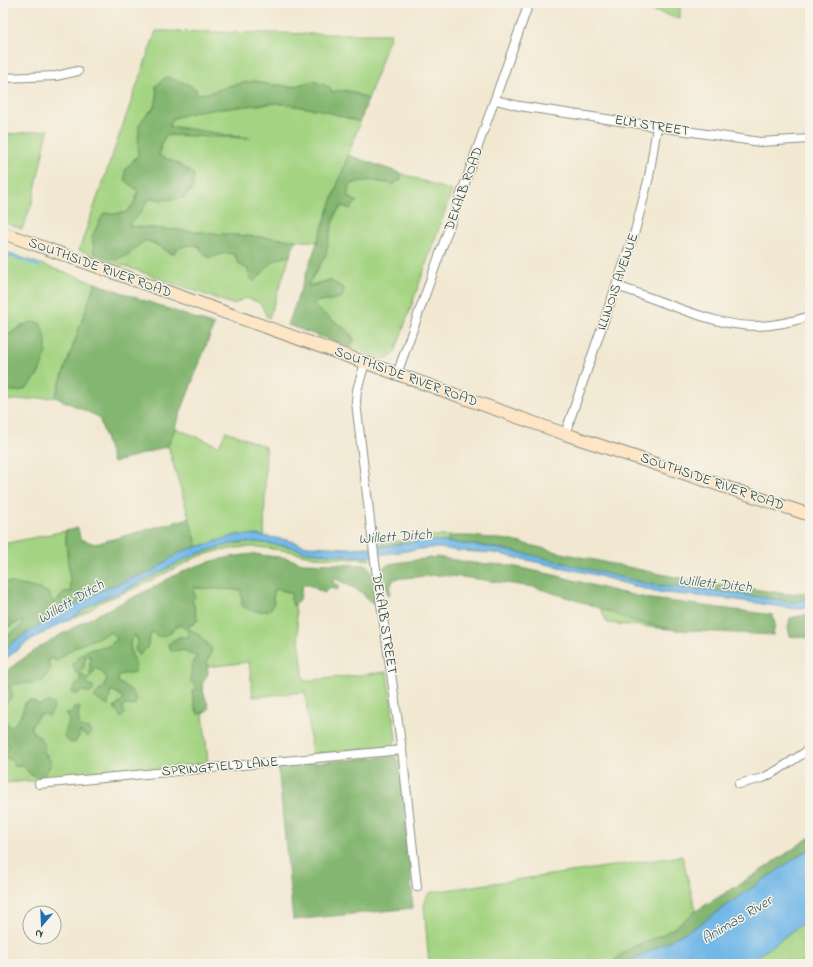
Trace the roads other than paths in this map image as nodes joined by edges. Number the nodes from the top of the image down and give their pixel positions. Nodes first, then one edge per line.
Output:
1 (529, 3) edge
2 (78, 71) dead end
3 (3, 78) edge
4 (496, 100) junction
5 (657, 126) junction
6 (810, 140) edge
7 (3, 233) edge
8 (617, 286) junction
9 (810, 316) edge
10 (366, 363) junction
11 (397, 374) junction
12 (565, 434) junction
13 (810, 515) edge
14 (810, 749) edge
15 (402, 750) junction
16 (39, 784) dead end
17 (739, 784) dead end
18 (417, 887) dead end

1 - 4 street, DEKALB ROAD
2 - 3 street
4 - 5 street, ELM STREET
4 - 11 street, DEKALB ROAD
5 - 6 street, ELM STREET
5 - 8 street, ILLINOIS AVENUE
7 - 10 main road, SOUTHSIDE RIVER ROAD
8 - 9 street
8 - 12 street, ILLINOIS AVENUE
10 - 11 main road, SOUTHSIDE RIVER ROAD
10 - 15 street, DEKALB STREET
11 - 12 main road, SOUTHSIDE RIVER ROAD
12 - 13 main road, SOUTHSIDE RIVER ROAD
14 - 17 street
15 - 16 street, SPRINGFIELD LANE
15 - 18 street, DEKALB STREET

